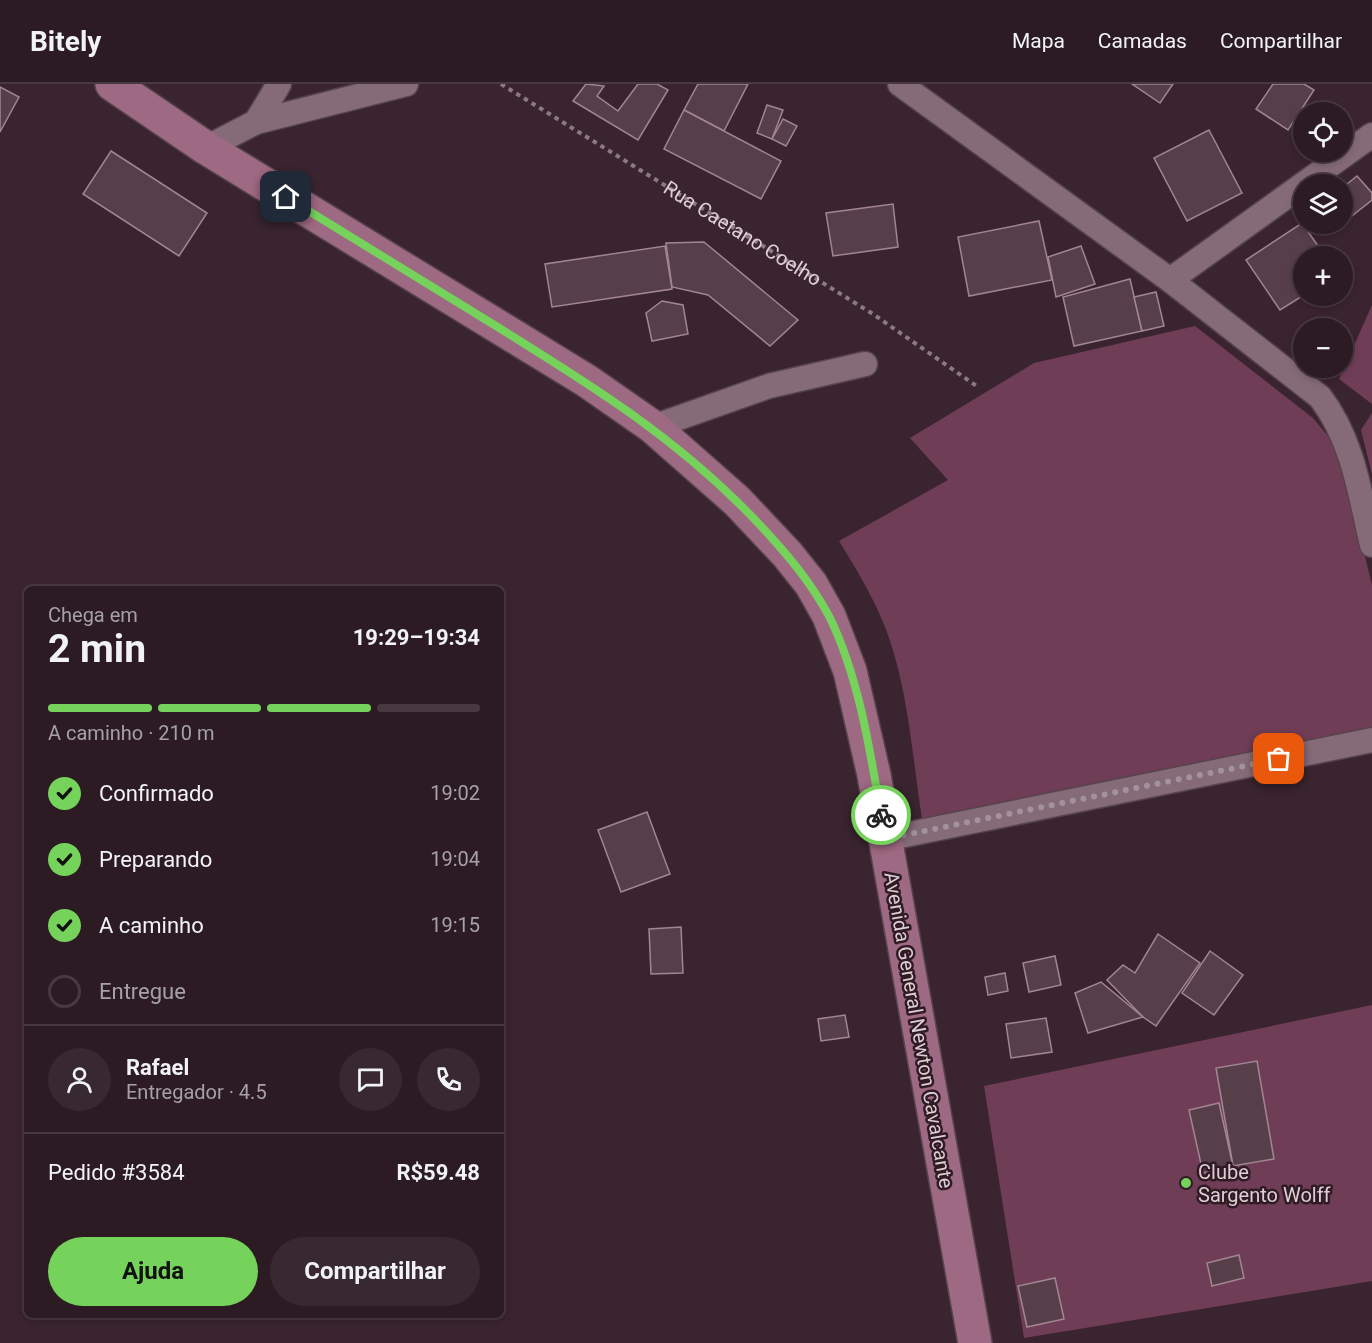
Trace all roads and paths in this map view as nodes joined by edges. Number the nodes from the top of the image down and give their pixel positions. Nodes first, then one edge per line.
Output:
1 (112, 84) edge
2 (279, 84) edge
3 (406, 84) edge
4 (501, 84) edge
5 (900, 84) edge
6 (256, 122) junction
7 (1372, 135) edge
8 (206, 148) junction
9 (1170, 280) junction
10 (866, 364) dead end
11 (978, 387) dead end
12 (653, 427) junction
13 (1372, 545) edge
14 (1372, 740) edge
15 (885, 839) junction
16 (975, 1343) edge

1 - 8 main road, Avenida General Newton Cavalcante
2 - 6 street
3 - 6 street
4 - 11 path, Rua Caetano Coelho
5 - 9 street
6 - 8 street
7 - 9 street
8 - 12 main road, Avenida General Newton Cavalcante
9 - 13 street
10 - 12 street
12 - 15 main road, Avenida General Newton Cavalcante
14 - 15 street
15 - 16 main road, Avenida General Newton Cavalcante

